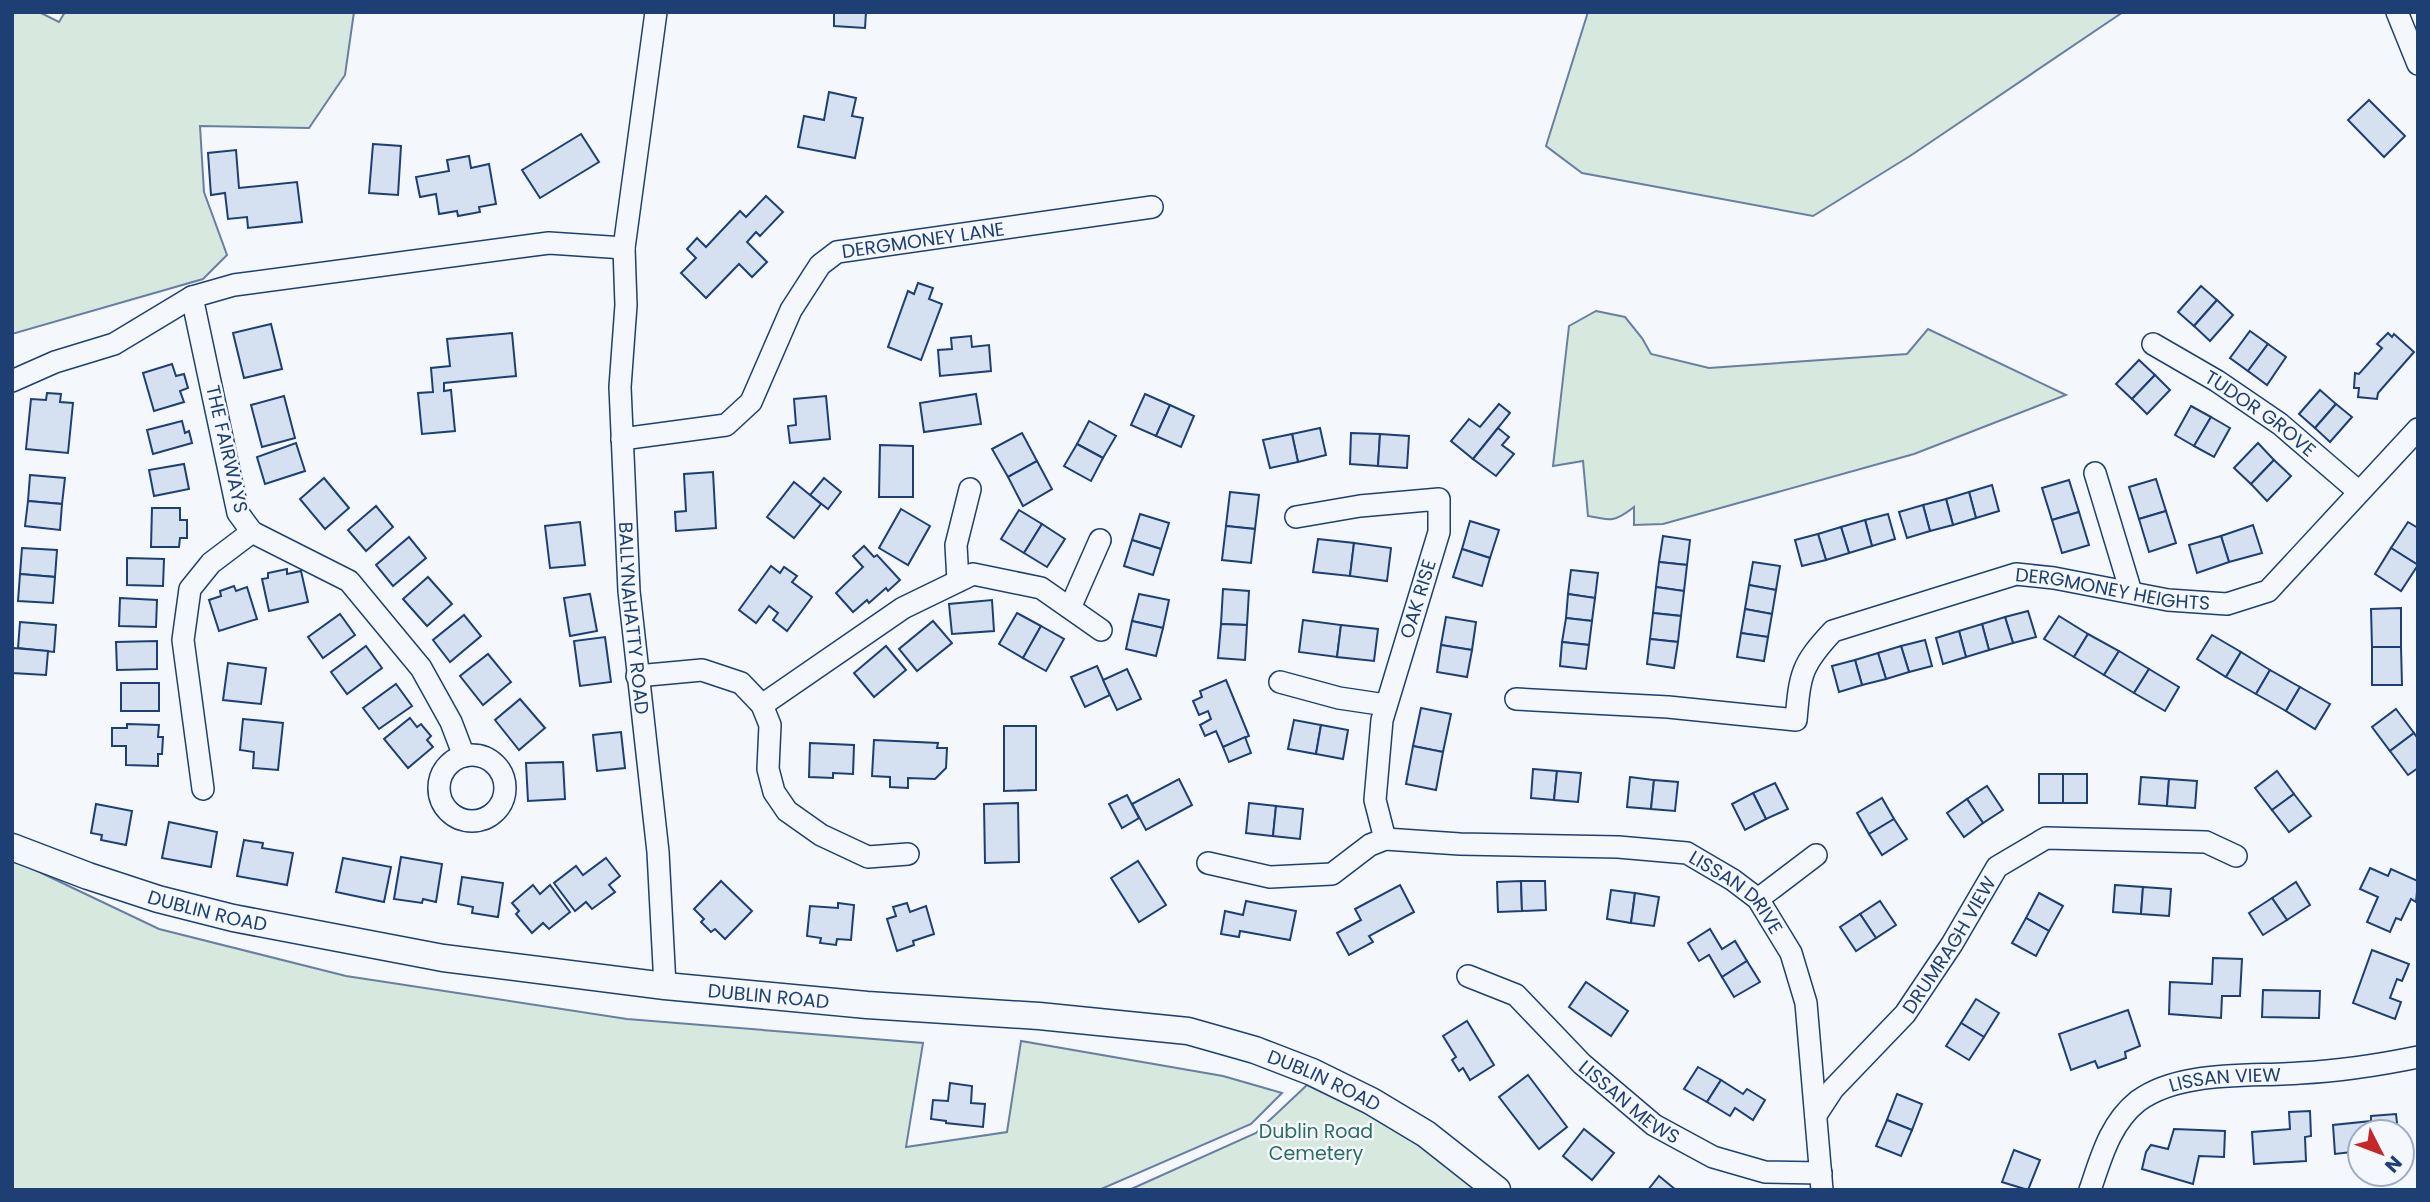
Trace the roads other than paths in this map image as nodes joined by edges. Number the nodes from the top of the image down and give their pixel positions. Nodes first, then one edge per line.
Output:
1 (656, 12) edge
2 (2397, 12) edge
3 (2418, 64) edge
4 (1152, 207) dead end
5 (624, 248) junction
6 (192, 297) junction
7 (2153, 344) dead end
8 (12, 381) edge
9 (2418, 429) edge
10 (622, 439) junction
11 (2095, 473) dead end
12 (970, 489) dead end
13 (2359, 492) junction
14 (1296, 517) dead end
15 (252, 532) junction
16 (1100, 540) dead end
17 (958, 581) junction
18 (2131, 592) junction
19 (1070, 608) junction
20 (1101, 630) dead end
21 (637, 676) junction
22 (1280, 682) dead end
23 (1516, 699) dead end
24 (762, 705) junction
25 (1386, 705) junction
26 (464, 755) dead end
27 (203, 789) dead end
28 (1385, 839) junction
29 (12, 847) edge
30 (908, 853) dead end
31 (1816, 855) dead end
32 (2236, 856) dead end
33 (1208, 863) dead end
34 (1758, 899) junction
35 (1468, 976) dead end
36 (665, 986) junction
37 (2418, 1057) edge
38 (1816, 1115) junction
39 (1821, 1181) edge
40 (1497, 1190) edge
41 (2090, 1190) edge

1 - 5 street, BALLYNAHATTY ROAD
2 - 3 street
4 - 10 street, DERGMONEY LANE
5 - 6 street
5 - 10 street, BALLYNAHATTY ROAD
6 - 8 street
6 - 15 street, THE FAIRWAYS
7 - 13 street, TUDOR GROVE
9 - 13 street, DERGMONEY HEIGHTS
10 - 21 street, BALLYNAHATTY ROAD
11 - 18 street
12 - 17 street
13 - 18 street, DERGMONEY HEIGHTS
14 - 25 street, OAK RISE
15 - 26 street, THE FAIRWAYS
15 - 27 street
16 - 19 street
17 - 19 street
17 - 24 street
18 - 23 street, DERGMONEY HEIGHTS
19 - 20 street
21 - 24 street
21 - 36 street, BALLYNAHATTY ROAD
22 - 25 street
24 - 30 street
25 - 28 street, OAK RISE
28 - 33 street
28 - 34 street, LISSAN DRIVE
29 - 36 street, DUBLIN ROAD
31 - 34 street
32 - 38 street, DRUMRAGH VIEW
34 - 38 street, LISSAN DRIVE
35 - 39 street, LISSAN MEWS
36 - 40 street, DUBLIN ROAD
37 - 41 street, LISSAN VIEW
38 - 39 street, LISSAN DRIVE

